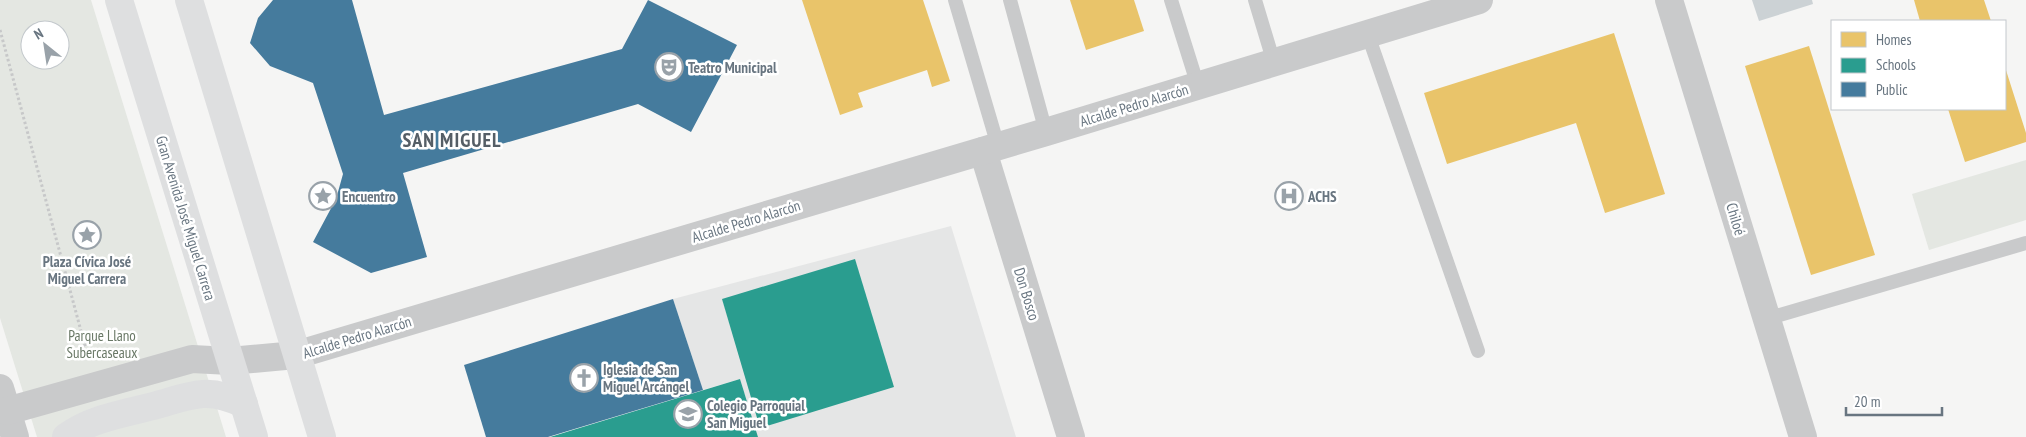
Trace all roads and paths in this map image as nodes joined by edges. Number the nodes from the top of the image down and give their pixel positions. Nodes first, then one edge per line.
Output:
1 (119, 0) edge
2 (189, 0) edge
3 (955, 0) edge
4 (1010, 0) edge
5 (1171, 0) edge
6 (1255, 0) edge
7 (1475, 0) edge
8 (1669, 0) edge
9 (0, 30) edge
10 (1368, 35) junction
11 (1274, 64) junction
12 (1198, 86) junction
13 (1046, 132) junction
14 (990, 149) junction
15 (2026, 243) edge
16 (1766, 319) junction
17 (1478, 351) dead end
18 (296, 355) junction
19 (79, 361) dead end
20 (230, 361) junction
21 (3, 400) edge
22 (244, 404) junction
23 (15, 437) edge
24 (66, 437) edge
25 (254, 437) edge
26 (322, 437) edge
27 (1071, 437) edge
28 (1803, 437) edge

1 - 20 main road, Gran Avenida José Miguel Carrera
2 - 18 main road
3 - 14 lane
4 - 13 lane
5 - 12 lane
6 - 11 lane
7 - 10 street, Alcalde Pedro Alarcón
8 - 16 street, Chiloé
9 - 19 path
10 - 11 street, Alcalde Pedro Alarcón
10 - 17 lane
11 - 12 street, Alcalde Pedro Alarcón
12 - 13 street, Alcalde Pedro Alarcón
13 - 14 street, Alcalde Pedro Alarcón
14 - 18 street, Alcalde Pedro Alarcón
14 - 27 street, Don Bosco
15 - 16 lane
16 - 28 street, Chiloé
18 - 20 street, Alcalde Pedro Alarcón
18 - 26 main road
20 - 21 street, Alcalde Pedro Alarcón
20 - 22 main road, Gran Avenida José Miguel Carrera
21 - 23 street
22 - 24 main road
22 - 25 main road, Gran Avenida José Miguel Carrera

